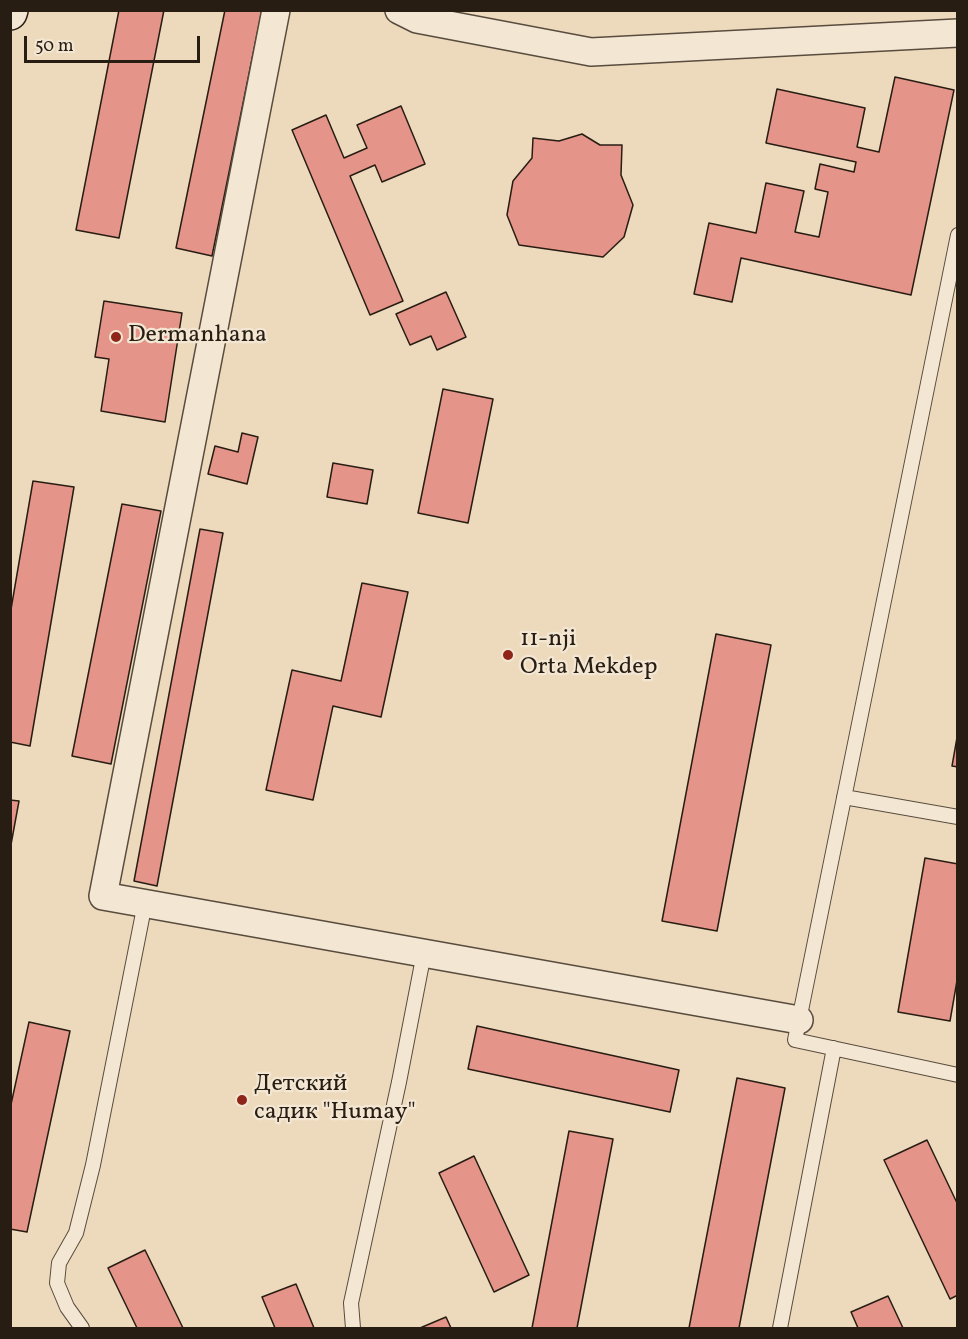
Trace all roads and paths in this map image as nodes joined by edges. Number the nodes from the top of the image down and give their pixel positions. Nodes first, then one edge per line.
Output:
1 (276, 10) edge
2 (399, 10) edge
3 (957, 33) edge
4 (957, 235) edge
5 (844, 797) junction
6 (957, 817) edge
7 (145, 903) junction
8 (424, 953) junction
9 (799, 1020) junction
10 (834, 1048) junction
11 (957, 1075) edge
12 (82, 1329) edge
13 (352, 1329) edge
14 (780, 1329) edge

1 - 7 street
2 - 3 street
4 - 5 lane
5 - 6 lane
5 - 9 lane
7 - 8 street
7 - 12 lane
8 - 9 street
8 - 13 lane
9 - 10 lane
10 - 11 lane
10 - 14 lane

